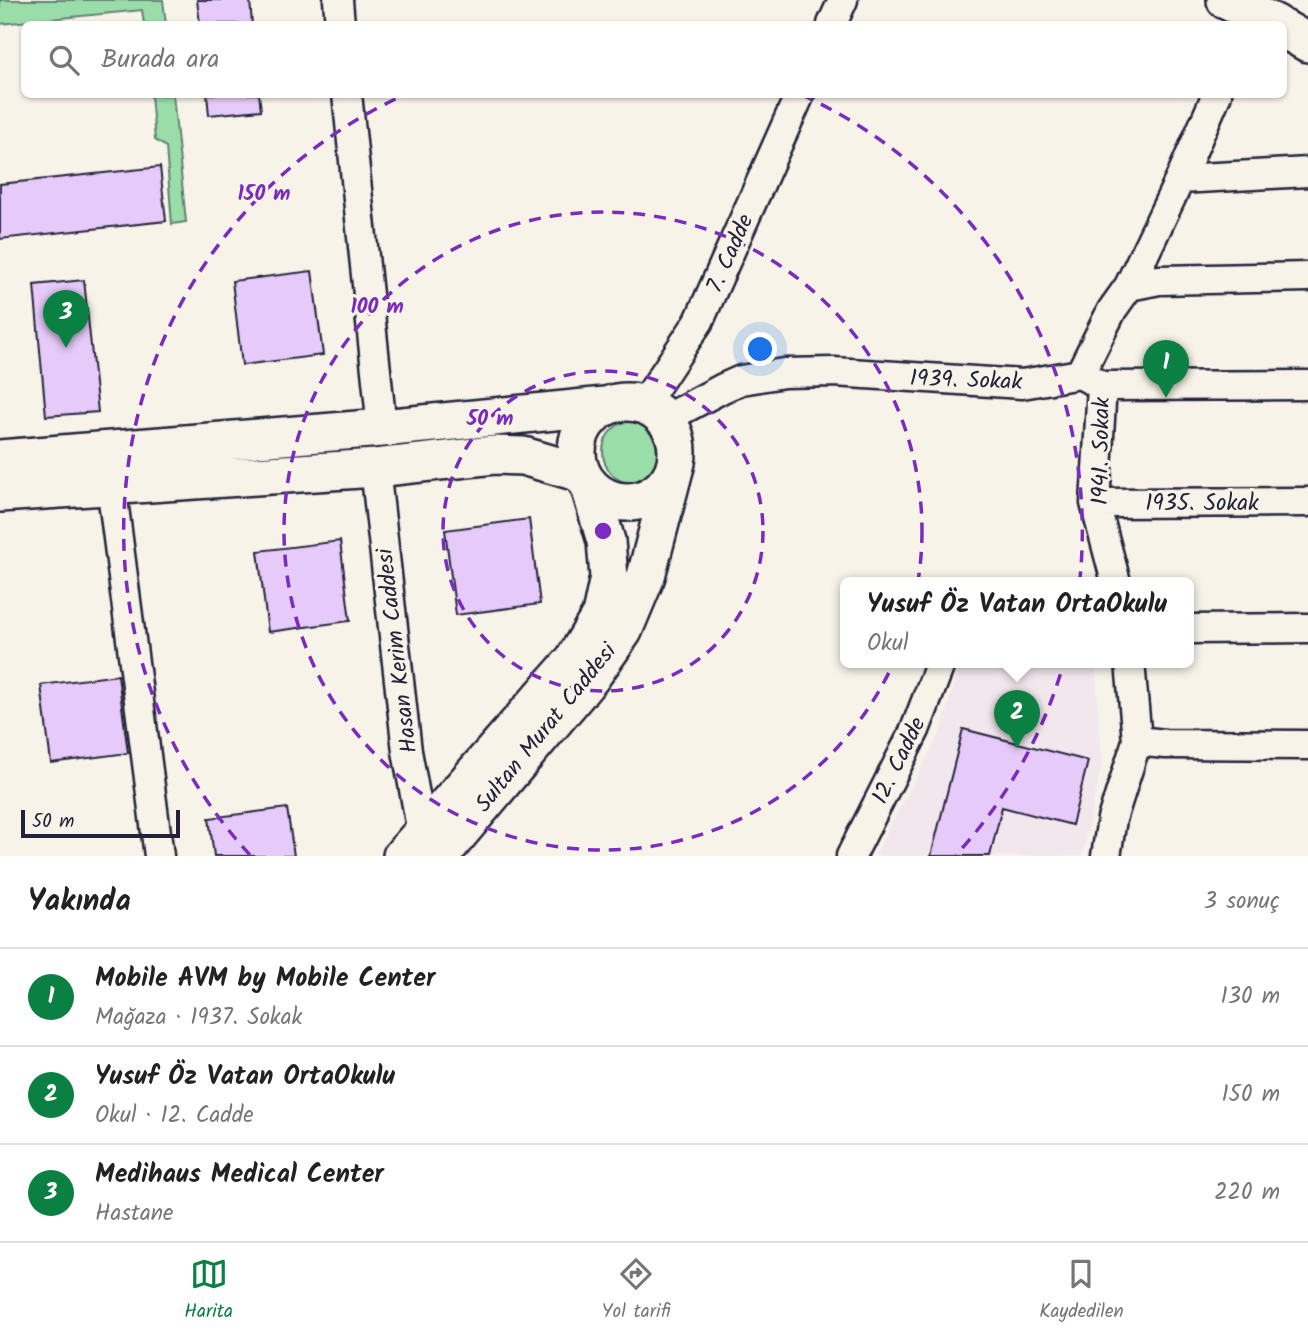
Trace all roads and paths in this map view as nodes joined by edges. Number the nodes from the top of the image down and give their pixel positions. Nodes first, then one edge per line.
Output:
1 (338, 0) edge
2 (843, 0) edge
3 (340, 21) edge
4 (833, 21) edge
5 (1287, 32) edge
6 (1308, 43) edge
7 (348, 98) edge
8 (798, 98) edge
9 (1215, 98) edge
10 (1308, 172) edge
11 (1180, 179) junction
12 (1308, 277) edge
13 (1129, 286) junction
14 (1091, 380) junction
15 (1308, 384) edge
16 (605, 406) junction
17 (655, 412) junction
18 (382, 428) junction
19 (0, 458) edge
20 (375, 468) junction
21 (674, 470) junction
22 (585, 480) junction
23 (111, 484) junction
24 (0, 493) edge
25 (1308, 502) edge
26 (1096, 503) junction
27 (1115, 577) edge
28 (1308, 628) edge
29 (1194, 629) edge
30 (940, 668) edge
31 (1131, 668) edge
32 (1137, 741) junction
33 (1308, 745) edge
34 (421, 848) edge
35 (159, 856) edge
36 (851, 856) edge
37 (1106, 856) edge

1 - 3 street
2 - 4 street
5 - 6 main road
7 - 18 street
8 - 17 street, 7. Cadde
9 - 11 street
10 - 11 street
11 - 13 street
12 - 13 street
13 - 14 street
14 - 15 street, 1939. Sokak
14 - 17 street, 1939. Sokak
14 - 26 street, 1941. Sokak
16 - 17 main road
16 - 18 main road
16 - 22 main road
17 - 21 main road
18 - 19 main road
20 - 22 main road
20 - 23 main road
20 - 34 street, Hasan Kerim Caddesi
21 - 22 main road
21 - 34 main road, Sultan Murat Caddesi
22 - 34 main road, Sultan Murat Caddesi
23 - 24 main road
23 - 35 street
25 - 26 street, 1935. Sokak
26 - 27 street, 1941. Sokak
28 - 29 street
30 - 36 street, 12. Cadde
31 - 32 street
32 - 33 street
32 - 37 street

